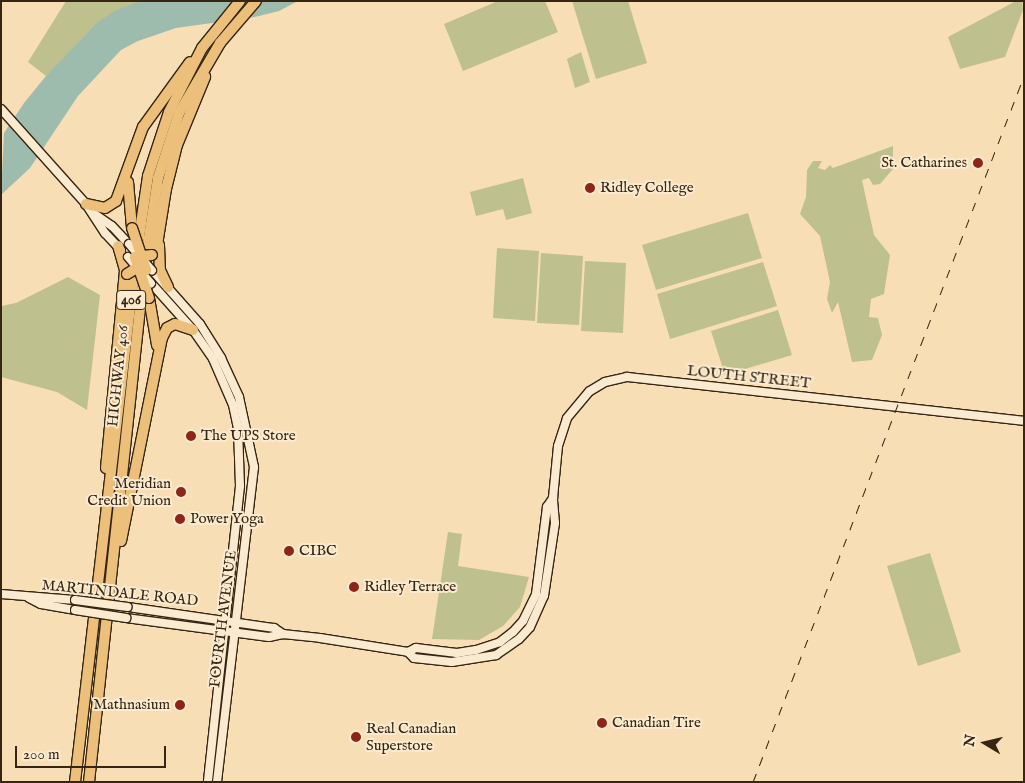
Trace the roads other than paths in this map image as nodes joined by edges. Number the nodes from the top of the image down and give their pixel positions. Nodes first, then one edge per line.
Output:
1 (240, 1) edge
2 (255, 3) edge
3 (202, 48) junction
4 (1, 109) edge
5 (132, 156) junction
6 (86, 204) junction
7 (94, 214) junction
8 (159, 234) junction
9 (118, 246) junction
10 (133, 254) junction
11 (148, 273) junction
12 (126, 278) junction
13 (165, 284) junction
14 (193, 330) junction
15 (156, 359) junction
16 (1024, 421) edge
17 (100, 563) junction
18 (1, 594) edge
19 (110, 596) junction
20 (29, 598) junction
21 (226, 620) junction
22 (237, 622) junction
23 (224, 631) junction
24 (236, 633) junction
25 (282, 634) junction
26 (75, 782) edge
27 (89, 782) edge
28 (208, 782) edge
29 (217, 782) edge

1 - 3 highway, HIGHWAY 406 / 406
2 - 8 highway
2 - 19 highway, HIGHWAY 406 / 406
3 - 5 highway
3 - 17 highway, HIGHWAY 406 / 406
4 - 6 main road
5 - 6 highway
5 - 10 highway, bridge
6 - 7 main road
7 - 9 main road
7 - 10 main road
8 - 10 highway, bridge
8 - 13 highway
9 - 10 highway
9 - 12 highway
10 - 11 highway, bridge
11 - 12 highway, bridge
11 - 13 highway
11 - 14 main road, FOURTH AVENUE
11 - 15 highway, bridge
12 - 17 highway
13 - 22 main road, FOURTH AVENUE
14 - 15 highway
14 - 21 main road, FOURTH AVENUE
15 - 19 highway
16 - 25 main road, LOUTH STREET
17 - 26 highway, HIGHWAY 406 / 406
18 - 20 main road, MARTINDALE ROAD
19 - 27 highway, HIGHWAY 406 / 406
20 - 21 main road, MARTINDALE ROAD, bridge
20 - 23 main road, MARTINDALE ROAD, bridge
21 - 22 main road, MARTINDALE ROAD
21 - 23 main road, FOURTH AVENUE
22 - 24 main road, FOURTH AVENUE
22 - 25 main road, LOUTH STREET
23 - 24 main road, MARTINDALE ROAD
23 - 28 main road, FOURTH AVENUE
24 - 25 main road, LOUTH STREET
24 - 29 main road, FOURTH AVENUE

